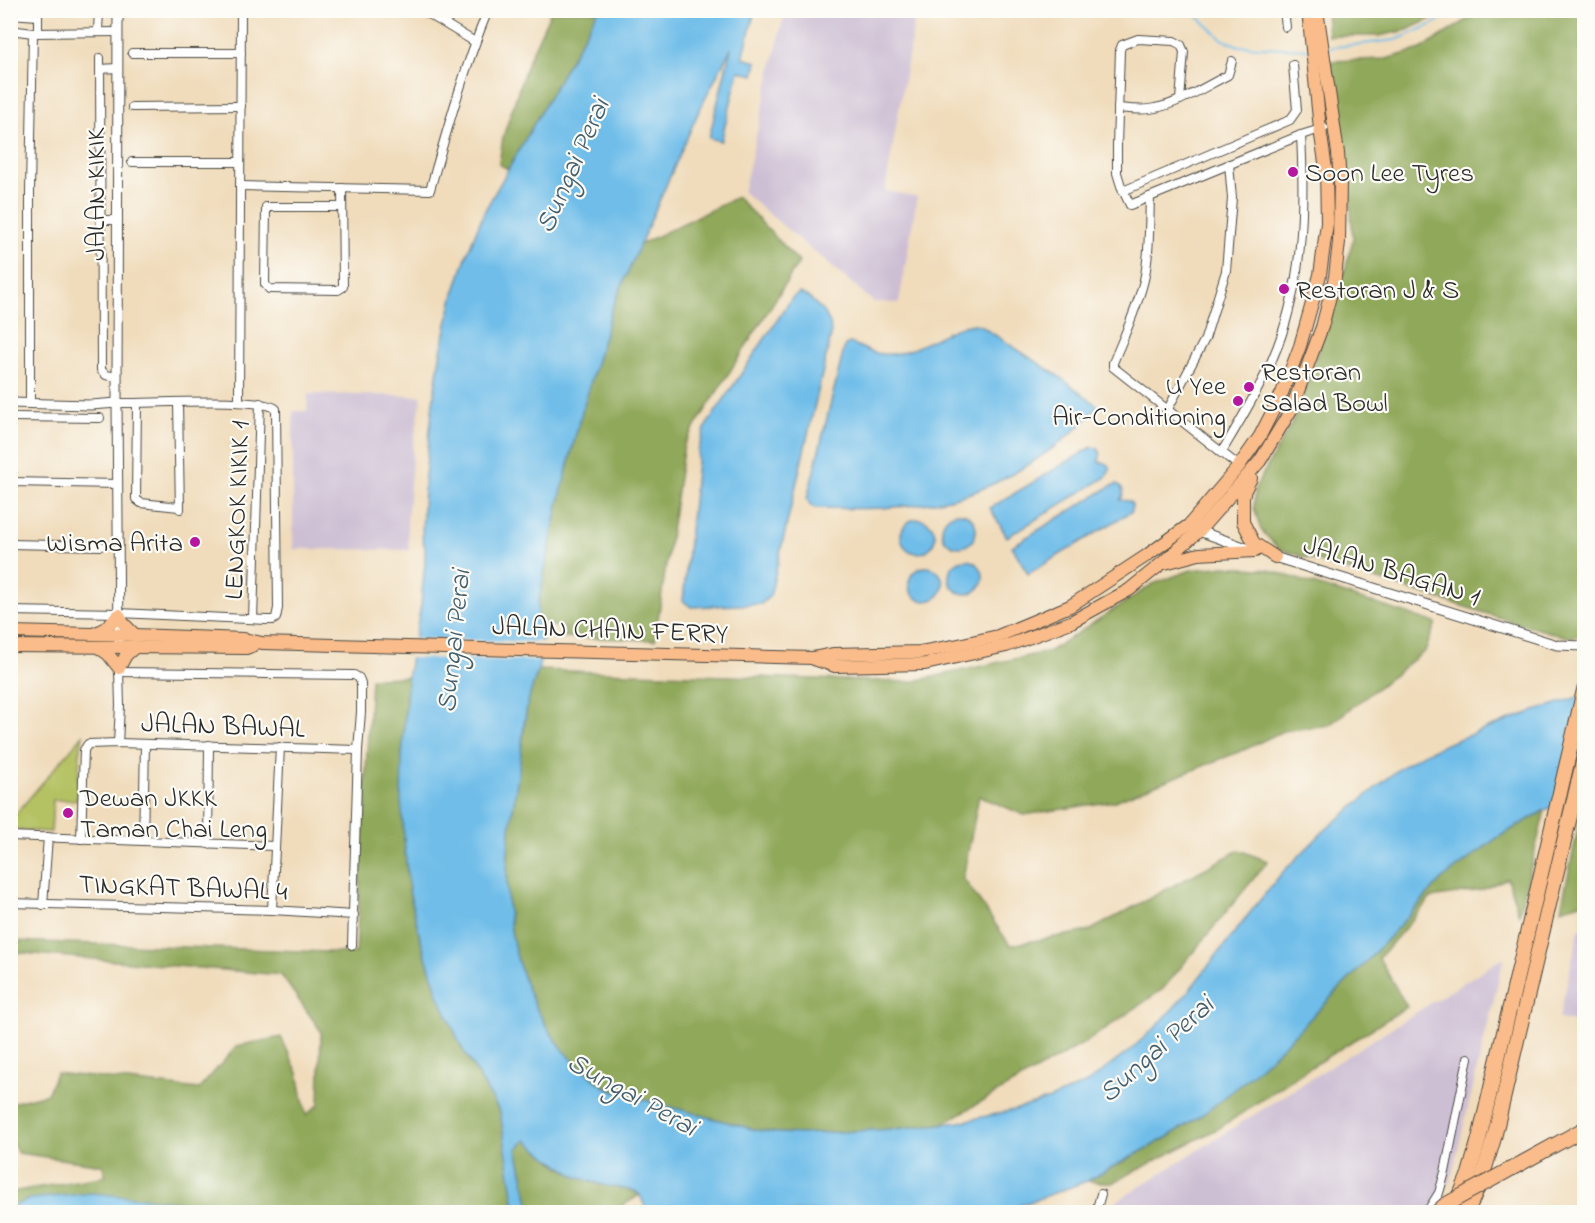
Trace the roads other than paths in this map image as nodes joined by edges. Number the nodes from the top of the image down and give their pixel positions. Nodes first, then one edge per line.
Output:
1 (99, 10) edge
2 (118, 10) edge
3 (241, 10) edge
4 (422, 10) edge
5 (488, 10) edge
6 (1284, 10) edge
7 (1308, 10) edge
8 (1317, 10) edge
9 (38, 13) edge
10 (10, 14) edge
11 (1286, 27) dead end
12 (1315, 28) junction
13 (10, 30) edge
14 (98, 31) junction
15 (117, 32) junction
16 (36, 33) junction
17 (475, 42) junction
18 (132, 52) dead end
19 (241, 53) junction
20 (100, 58) dead end
21 (1232, 61) dead end
22 (1293, 65) dead end
23 (117, 68) junction
24 (100, 69) junction
25 (1324, 98) junction
26 (1180, 100) junction
27 (241, 106) junction
28 (132, 107) dead end
29 (1118, 108) junction
30 (1333, 126) junction
31 (1320, 129) junction
32 (1301, 135) junction
33 (1235, 143) junction
34 (1241, 159) junction
35 (132, 162) dead end
36 (240, 162) junction
37 (1229, 164) junction
38 (240, 186) junction
39 (342, 188) junction
40 (1123, 191) junction
41 (1149, 197) junction
42 (342, 207) junction
43 (101, 220) junction
44 (118, 220) junction
45 (117, 377) junction
46 (178, 402) junction
47 (239, 402) junction
48 (10, 403) edge
49 (30, 403) junction
50 (117, 403) junction
51 (137, 404) junction
52 (260, 404) junction
53 (91, 405) junction
54 (1168, 409) junction
55 (10, 417) edge
56 (90, 418) junction
57 (100, 418) dead end
58 (1221, 453) junction
59 (1260, 461) junction
60 (1239, 466) junction
61 (10, 482) edge
62 (118, 484) junction
63 (1194, 528) junction
64 (10, 544) edge
65 (101, 546) dead end
66 (1255, 551) junction
67 (1275, 557) junction
68 (1161, 564) junction
69 (10, 611) edge
70 (119, 614) junction
71 (253, 619) junction
72 (10, 632) edge
73 (94, 634) junction
74 (119, 640) junction
75 (135, 641) junction
76 (10, 646) edge
77 (1584, 646) edge
78 (98, 647) junction
79 (813, 658) junction
80 (119, 670) junction
81 (1584, 690) edge
82 (118, 743) junction
83 (145, 744) junction
84 (208, 745) junction
85 (280, 747) junction
86 (358, 750) junction
87 (1584, 758) edge
88 (10, 836) edge
89 (48, 837) junction
90 (81, 839) junction
91 (142, 841) junction
92 (208, 844) junction
93 (275, 846) junction
94 (10, 903) edge
95 (43, 904) junction
96 (273, 910) junction
97 (354, 915) junction
98 (352, 945) dead end
99 (1468, 1058) dead end
100 (1584, 1129) edge
101 (1101, 1194) dead end
102 (1096, 1212) edge
103 (1427, 1212) edge
104 (1437, 1212) edge
105 (1453, 1212) edge
106 (1467, 1212) edge

1 - 14 street
2 - 15 street, JALAN KIKIK
3 - 19 street
4 - 17 street
5 - 17 street
6 - 11 street
7 - 12 highway, JALAN CHAIN FERRY
8 - 12 highway, JALAN CHAIN FERRY
9 - 10 street
9 - 16 street
12 - 25 highway, JALAN CHAIN FERRY
13 - 16 street
14 - 15 street
14 - 16 street
15 - 23 street, JALAN KIKIK
16 - 49 street
17 - 39 street
18 - 19 street
19 - 27 street
20 - 24 street, JALAN KIKIK
21 - 26 street
22 - 33 street
23 - 24 street
23 - 44 street, JALAN KIKIK
24 - 43 street, JALAN KIKIK
25 - 30 highway, JALAN CHAIN FERRY
25 - 31 highway, JALAN CHAIN FERRY
26 - 29 street
26 - 29 street
27 - 28 street
27 - 36 street
29 - 40 street
30 - 31 street
30 - 59 highway, JALAN CHAIN FERRY
31 - 32 street
31 - 60 highway, JALAN CHAIN FERRY
32 - 34 street
32 - 58 street
33 - 34 street
33 - 40 street
34 - 37 street
35 - 36 street
36 - 38 street
37 - 41 street
37 - 54 street
38 - 39 street
38 - 47 street
39 - 42 street
40 - 41 street
41 - 54 street
42 - 42 street
43 - 44 street
43 - 45 street, JALAN KIKIK
44 - 45 street, JALAN KIKIK
45 - 50 street, JALAN KIKIK
46 - 47 street, LENGKOK KIKIK 1
46 - 51 street, LENGKOK KIKIK 1
46 - 51 street
47 - 52 street, LENGKOK KIKIK 1
48 - 49 street
49 - 53 street
50 - 51 street, LENGKOK KIKIK 1
50 - 53 street
50 - 62 street, JALAN KIKIK
52 - 71 street, LENGKOK KIKIK 1
52 - 71 street, LENGKOK KIKIK 1
53 - 56 street
54 - 58 street
55 - 56 street
56 - 57 street
58 - 60 street
59 - 63 highway, JALAN CHAIN FERRY
59 - 67 highway
60 - 63 highway, JALAN CHAIN FERRY
61 - 62 street
62 - 70 street, JALAN KIKIK
63 - 66 street, JALAN BAGAN 1
63 - 68 highway, JALAN CHAIN FERRY
63 - 79 highway, JALAN CHAIN FERRY
64 - 65 street
66 - 67 street, JALAN BAGAN 1
66 - 68 highway
67 - 77 street, JALAN BAGAN 1
68 - 79 highway, JALAN CHAIN FERRY
69 - 70 street
70 - 71 street
70 - 73 highway
70 - 74 street, JALAN KIKIK
70 - 75 highway
72 - 73 highway, JALAN CHAIN FERRY
73 - 74 highway, JALAN CHAIN FERRY
74 - 75 highway, JALAN CHAIN FERRY
74 - 78 highway, JALAN CHAIN FERRY
74 - 80 street, JALAN KIKIK
75 - 79 highway, JALAN CHAIN FERRY
75 - 80 highway
76 - 78 highway, JALAN CHAIN FERRY
78 - 80 highway
80 - 82 street, JALAN KIKIK
80 - 86 street
81 - 105 highway
82 - 83 street, JALAN BAWAL
82 - 90 street, JALAN BAWAL
83 - 84 street, JALAN BAWAL
83 - 91 street
84 - 85 street, JALAN BAWAL
84 - 92 street
85 - 86 street, JALAN BAWAL
85 - 93 street
86 - 97 street
87 - 106 highway
88 - 89 street
89 - 90 street
89 - 95 street
90 - 91 street
91 - 92 street
92 - 93 street
93 - 96 street
94 - 95 street, TINGKAT BAWAL 4
95 - 96 street, TINGKAT BAWAL 4
96 - 97 street, TINGKAT BAWAL 4
97 - 98 street
99 - 103 street
100 - 104 highway, bridge
101 - 102 street

